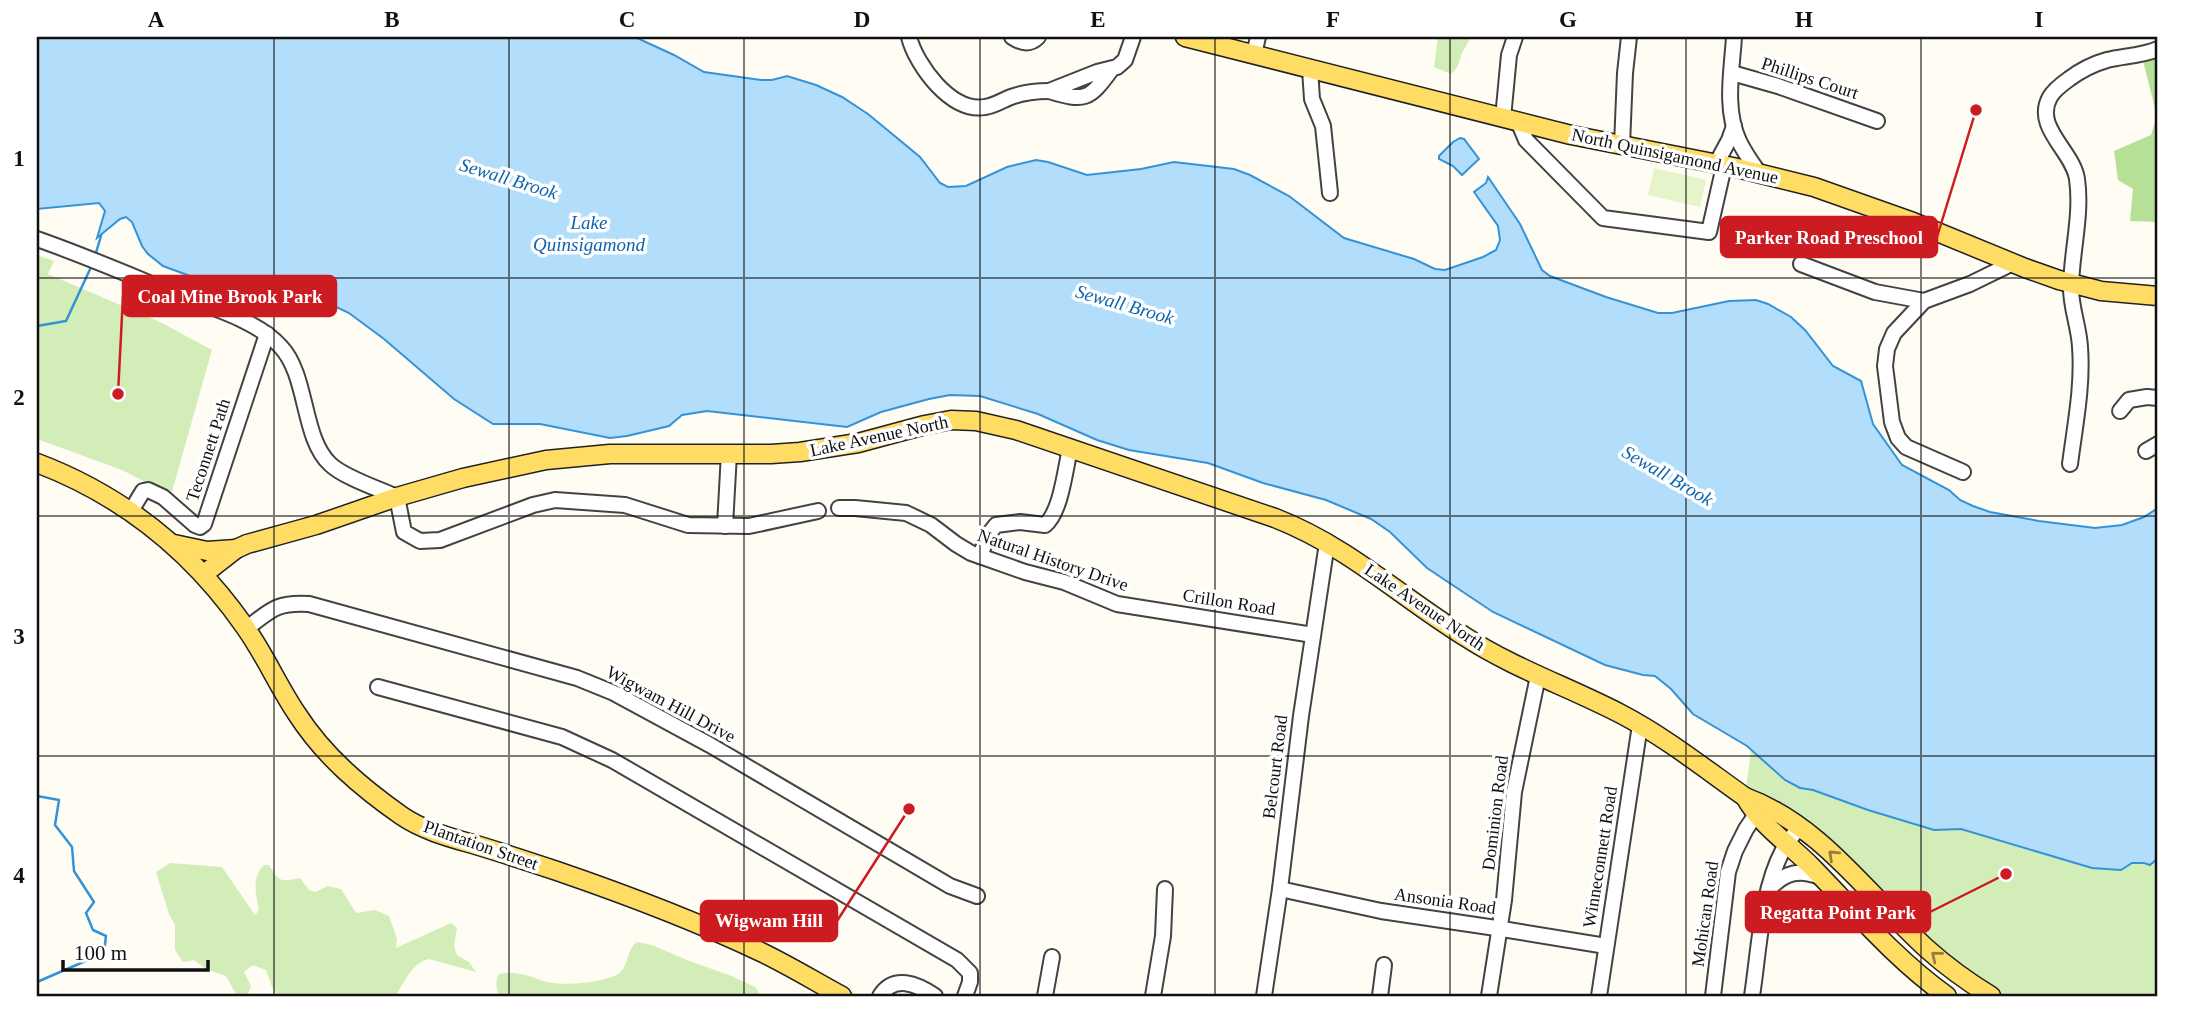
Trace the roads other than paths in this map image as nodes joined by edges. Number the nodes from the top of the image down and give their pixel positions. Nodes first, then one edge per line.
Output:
1 (909, 37) edge
2 (1012, 37) edge
3 (1038, 37) edge
4 (1133, 37) edge
5 (1185, 37) edge
6 (1515, 37) edge
7 (1629, 37) edge
8 (1734, 37) edge
9 (1256, 46) edge
10 (2158, 49) edge
11 (1310, 69) junction
12 (1731, 73) junction
13 (1511, 119) junction
14 (1877, 121) dead end
15 (1734, 126) junction
16 (1622, 145) junction
17 (1720, 165) junction
18 (1759, 173) junction
19 (1331, 193) dead end
20 (37, 239) edge
21 (2013, 263) junction
22 (1801, 264) dead end
23 (2071, 283) junction
24 (2158, 296) edge
25 (1924, 301) junction
26 (267, 334) junction
27 (2158, 398) edge
28 (2120, 411) dead end
29 (1070, 449) junction
30 (729, 453) junction
31 (37, 463) edge
32 (2070, 464) dead end
33 (1963, 472) dead end
34 (397, 497) junction
35 (839, 508) dead end
36 (131, 512) junction
37 (818, 512) dead end
38 (725, 526) junction
39 (172, 543) junction
40 (1327, 543) junction
41 (236, 549) junction
42 (980, 556) junction
43 (204, 574) junction
44 (1139, 608) joint
45 (246, 629) junction
46 (1313, 635) junction
47 (1538, 676) junction
48 (378, 687) dead end
49 (1640, 724) junction
50 (1759, 809) junction
51 (1799, 828) junction
52 (1787, 844) junction
53 (1822, 878) junction
54 (1165, 889) dead end
55 (1280, 889) junction
56 (1769, 889) junction
57 (977, 896) dead end
58 (1501, 928) junction
59 (1606, 946) junction
60 (1052, 957) dead end
61 (1384, 965) dead end
62 (842, 996) edge
63 (880, 996) edge
64 (935, 996) edge
65 (965, 996) edge
66 (1045, 996) edge
67 (1153, 996) edge
68 (1264, 996) edge
69 (1380, 996) edge
70 (1489, 996) edge
71 (1599, 996) edge
72 (1713, 996) edge
73 (1752, 996) edge
74 (1947, 996) edge
75 (1991, 996) edge

1 - 4 street
2 - 3 street
5 - 9 main road, North Quinsigamond Avenue
6 - 13 street
7 - 16 street
8 - 12 street
9 - 11 main road, North Quinsigamond Avenue
10 - 23 street
11 - 13 main road, North Quinsigamond Avenue
11 - 19 street
12 - 14 street, Phillips Court
12 - 15 street
13 - 16 main road, North Quinsigamond Avenue
13 - 17 street
15 - 17 street
15 - 18 street
16 - 17 main road, North Quinsigamond Avenue
17 - 18 main road, North Quinsigamond Avenue
18 - 21 main road, North Quinsigamond Avenue
20 - 26 street
21 - 23 main road, North Quinsigamond Avenue
21 - 25 street
22 - 25 street
23 - 24 main road, North Quinsigamond Avenue
23 - 32 street
25 - 33 street
26 - 34 street
26 - 36 street, Teconnett Path
27 - 28 street
29 - 30 main road, Lake Avenue North
29 - 40 main road, Lake Avenue North
29 - 42 street
30 - 34 main road, Lake Avenue North
30 - 38 street
31 - 36 main road, Plantation Street
34 - 38 street
34 - 41 main road, Lake Avenue North
35 - 42 street, Natural History Drive
36 - 39 main road, Plantation Street
37 - 38 street
39 - 41 main road
39 - 43 main road, Plantation Street
40 - 46 street, Belcourt Road
40 - 47 main road, Lake Avenue North
41 - 43 main road
42 - 44 street, Natural History Drive
43 - 45 main road, Plantation Street
44 - 46 street, Crillon Road
45 - 57 street, Wigwam Hill Drive
45 - 62 main road, Plantation Street
46 - 55 street, Belcourt Road
47 - 49 main road, Lake Avenue North
47 - 58 street, Dominion Road
48 - 65 street
49 - 50 main road, Lake Avenue North
49 - 59 street, Winneconnett Road
50 - 51 main road, Lake Avenue North
50 - 52 main road, Lake Avenue North
50 - 72 street, Mohican Road
51 - 52 street
75 -> 51 main road, Lake Avenue North
52 - 53 main road, Lake Avenue North
52 - 56 street
53 - 56 street
53 - 74 main road, Lake Avenue North
54 - 67 street
55 - 58 street, Ansonia Road
55 - 68 street, Belcourt Road
56 - 73 street
58 - 59 street, Ansonia Road
58 - 70 street, Dominion Road
59 - 71 street, Winneconnett Road
60 - 66 street
61 - 69 street
63 - 64 street

